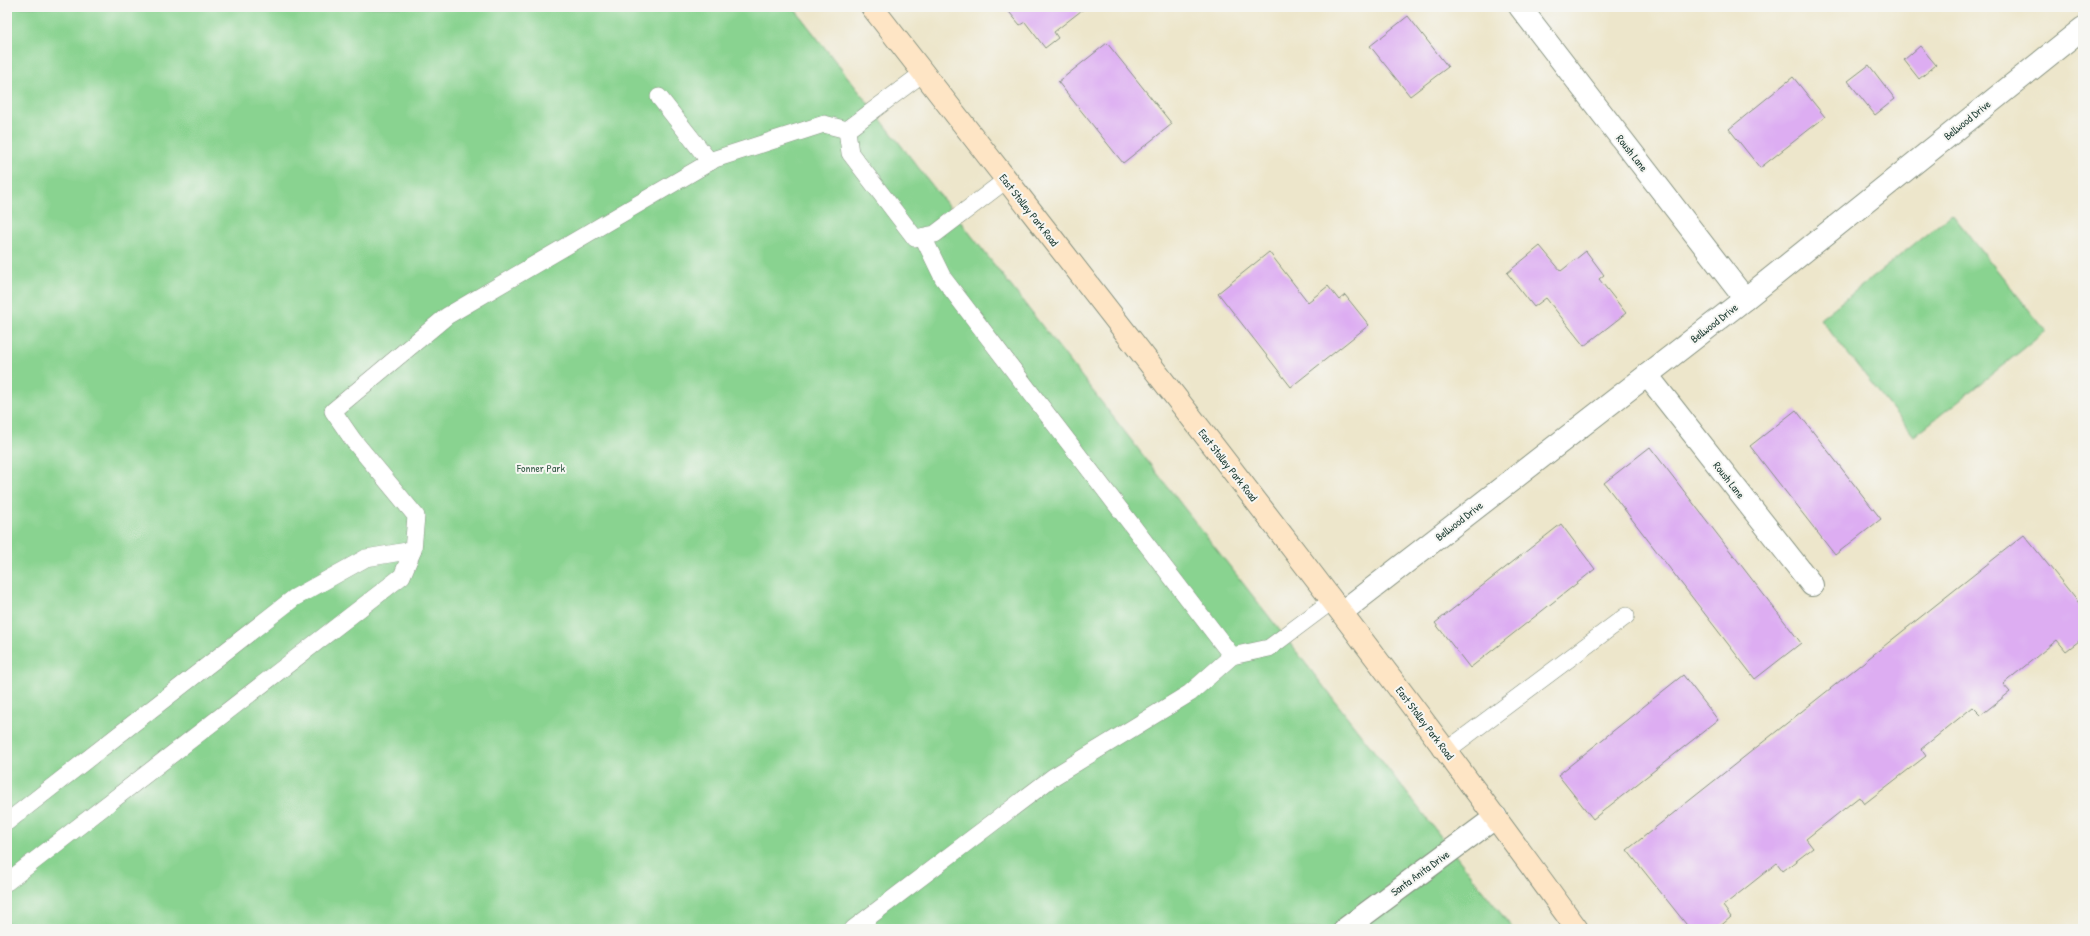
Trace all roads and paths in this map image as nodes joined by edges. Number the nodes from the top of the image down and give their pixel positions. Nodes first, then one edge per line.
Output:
1 (872, 7) edge
2 (1520, 7) edge
3 (2083, 28) edge
4 (923, 73) junction
5 (659, 97) dead end
6 (847, 130) junction
7 (710, 162) junction
8 (1006, 180) junction
9 (923, 237) junction
10 (1745, 299) junction
11 (1647, 375) junction
12 (413, 550) junction
13 (1812, 585) dead end
14 (1337, 606) junction
15 (1626, 616) dead end
16 (1232, 656) junction
17 (1446, 751) junction
18 (1496, 818) junction
19 (7, 822) edge
20 (7, 882) edge
21 (853, 929) edge
22 (1345, 929) edge
23 (1577, 929) edge

1 - 4 street, East Stolley Park Road
2 - 10 street, Roush Lane
3 - 10 street, Bellwood Drive
4 - 6 lane
4 - 8 street, East Stolley Park Road
5 - 7 lane
6 - 7 lane
6 - 9 lane
7 - 12 lane
8 - 9 lane
8 - 14 street, East Stolley Park Road
9 - 16 lane
10 - 11 street, Bellwood Drive
11 - 13 street, Roush Lane
11 - 14 street, Bellwood Drive
12 - 19 lane
12 - 20 lane
14 - 16 lane
14 - 17 street, East Stolley Park Road
15 - 17 lane
16 - 21 lane
17 - 18 street, East Stolley Park Road
18 - 22 street, Santa Anita Drive
18 - 23 street, East Stolley Park Road

